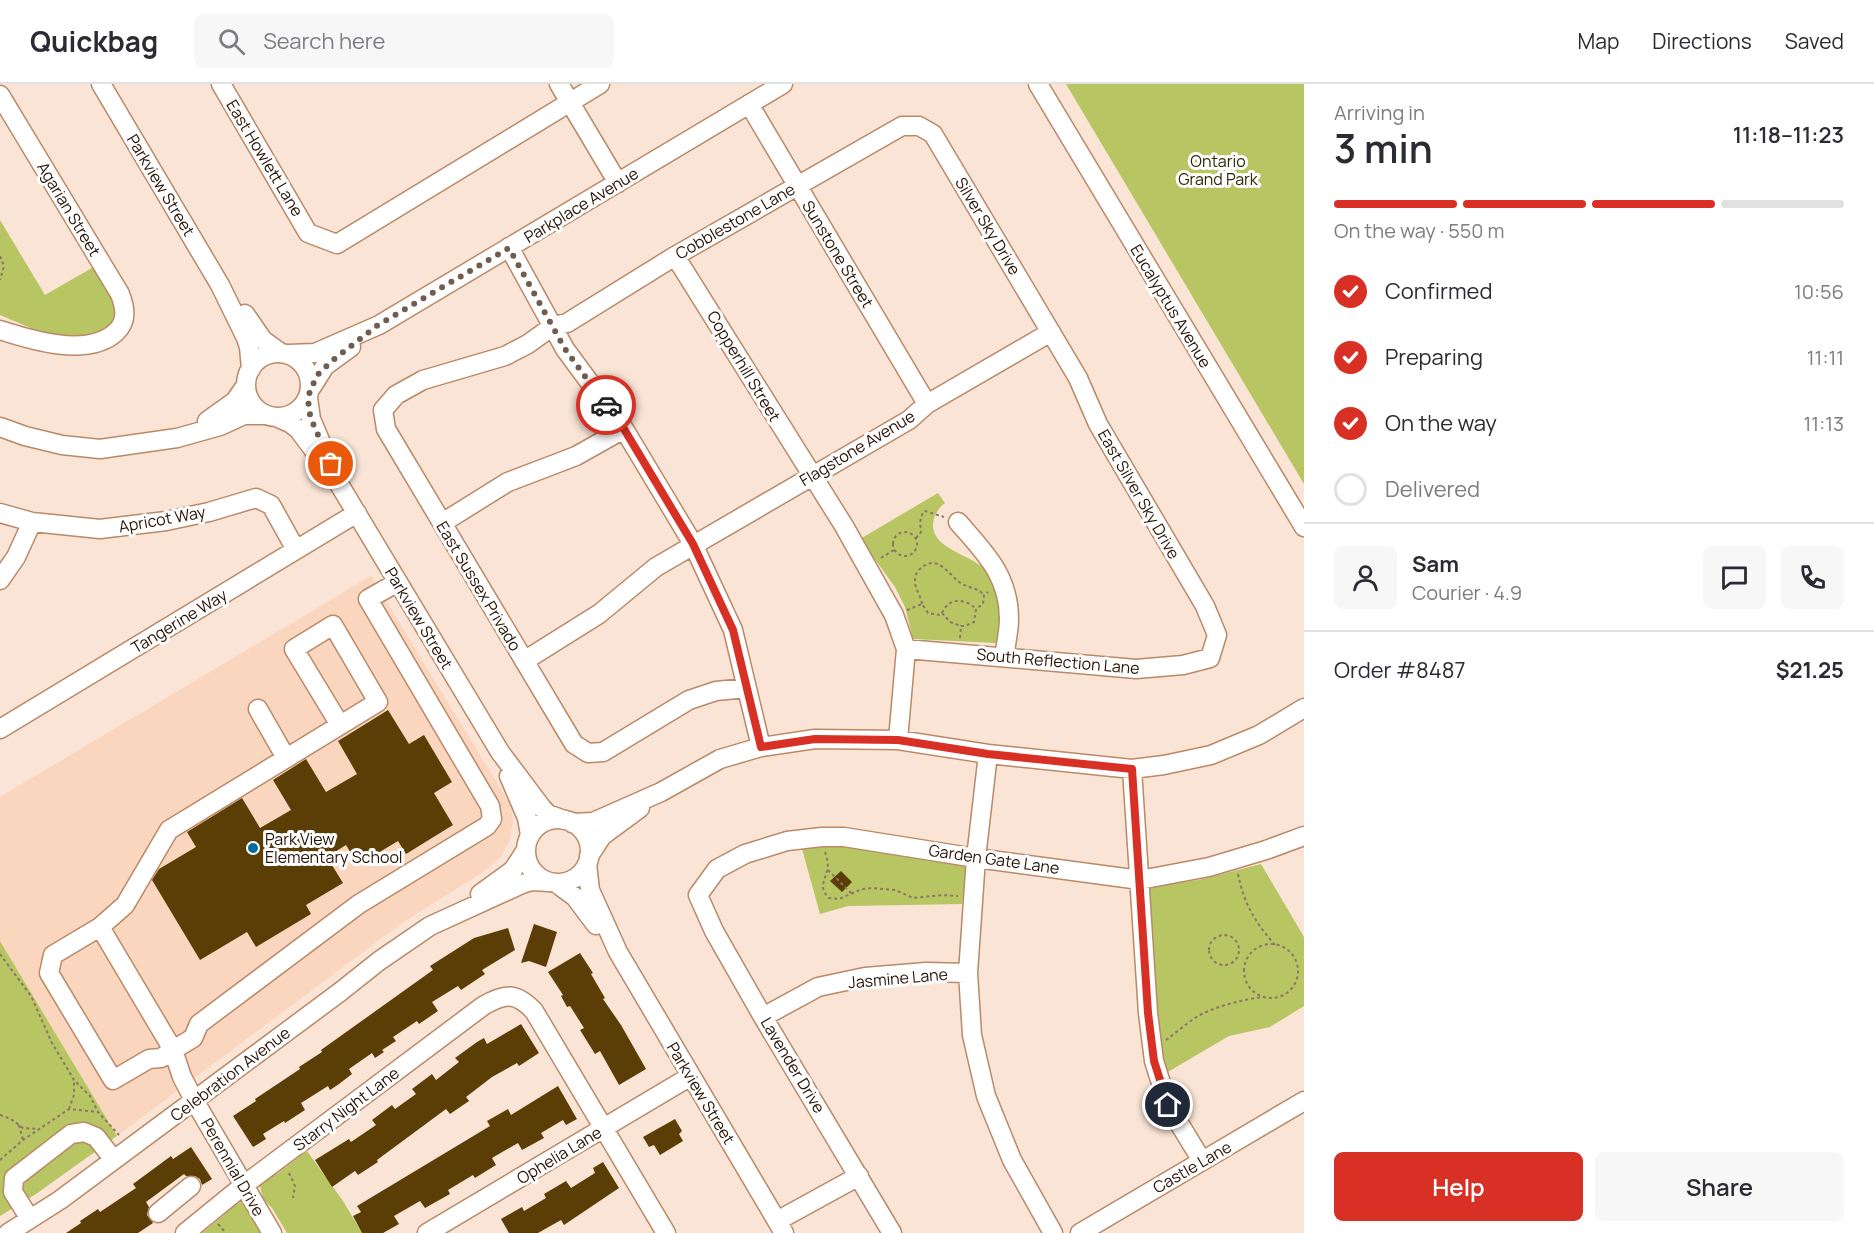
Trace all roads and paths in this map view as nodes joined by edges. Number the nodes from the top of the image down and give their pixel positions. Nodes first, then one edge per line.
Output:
1 (101, 84) edge
2 (221, 84) edge
3 (560, 84) edge
4 (600, 84) edge
5 (783, 84) edge
6 (1038, 84) edge
7 (0, 95) edge
8 (570, 102) junction
9 (749, 104) junction
10 (919, 126) joint
11 (618, 183) junction
12 (796, 185) junction
13 (509, 248) junction
14 (0, 256) edge
15 (675, 256) junction
16 (0, 280) edge
17 (220, 285) junction
18 (378, 325) junction
19 (553, 326) junction
20 (0, 330) edge
21 (1051, 332) junction
22 (284, 354) junction
23 (248, 377) junction
24 (309, 393) junction
25 (927, 404) junction
26 (383, 410) joint
27 (271, 416) junction
28 (0, 427) edge
29 (624, 429) junction
30 (191, 433) junction
31 (811, 476) junction
32 (339, 484) junction
33 (0, 513) edge
34 (357, 513) junction
35 (32, 522) junction
36 (958, 522) joint
37 (442, 523) junction
38 (1304, 527) edge
39 (915, 538) junction
40 (693, 544) junction
41 (296, 550) junction
42 (0, 580) edge
43 (398, 582) junction
44 (1004, 584) junction
45 (984, 595) junction
46 (922, 604) junction
47 (976, 609) junction
48 (942, 613) junction
49 (894, 615) junction
50 (961, 626) junction
51 (906, 650) junction
52 (959, 653) junction
53 (1004, 657) junction
54 (1210, 658) joint
55 (524, 661) junction
56 (747, 688) junction
57 (1304, 708) edge
58 (258, 709) dead end
59 (340, 725) junction
60 (0, 729) edge
61 (898, 740) junction
62 (761, 747) junction
63 (500, 752) junction
64 (988, 754) junction
65 (286, 758) junction
66 (1132, 769) junction
67 (661, 792) junction
68 (568, 821) junction
69 (1304, 836) edge
70 (822, 837) junction
71 (528, 843) junction
72 (976, 858) junction
73 (588, 860) junction
74 (1234, 860) junction
75 (828, 870) junction
76 (1140, 880) junction
77 (553, 883) junction
78 (851, 893) junction
79 (698, 895) joint
80 (973, 897) junction
81 (453, 915) junction
82 (100, 927) junction
83 (1275, 945) junction
84 (1208, 949) joint
85 (618, 952) junction
86 (0, 954) edge
87 (968, 973) junction
88 (1263, 997) junction
89 (763, 1017) junction
90 (1152, 1044) junction
91 (173, 1050) junction
92 (691, 1076) junction
93 (74, 1080) junction
94 (194, 1100) junction
95 (1304, 1101) edge
96 (69, 1109) junction
97 (98, 1112) junction
98 (0, 1115) edge
99 (20, 1125) junction
100 (603, 1128) junction
101 (39, 1130) junction
102 (121, 1138) dead end
103 (23, 1140) junction
104 (279, 1159) junction
105 (0, 1160) edge
106 (114, 1160) junction
107 (1202, 1161) junction
108 (859, 1176) junction
109 (244, 1185) junction
110 (191, 1186) dead end
111 (293, 1198) dead end
112 (175, 1199) junction
113 (158, 1213) dead end
114 (30, 1219) junction
115 (780, 1227) edge
116 (190, 1229) edge
117 (8, 1233) edge
118 (272, 1233) edge
119 (427, 1233) edge
120 (666, 1233) edge
121 (892, 1233) edge
122 (1053, 1233) edge
123 (1080, 1233) edge

1 - 17 street, Parkview Street
2 - 8 street, East Howlett Lane
3 - 8 street
4 - 8 street
5 - 9 street, Parkplace Avenue
6 - 38 street, Eucalyptus Avenue
7 - 20 street, Agarian Street
8 - 11 street
9 - 11 street, Parkplace Avenue
9 - 12 street, Sunstone Street
10 - 12 street, Cobblestone Lane
10 - 21 street, Silver Sky Drive
11 - 13 street, Parkplace Avenue
12 - 15 street, Cobblestone Lane
12 - 25 street, Sunstone Street
13 - 18 street, Parkplace Avenue
13 - 19 street
14 - 16 path
15 - 19 street, Cobblestone Lane
15 - 31 street, Copperhill Street
17 - 22 street
17 - 23 street
18 - 22 street, Parkplace Avenue
18 - 24 street, Parkplace Avenue
19 - 26 street, Cobblestone Lane
19 - 29 street
21 - 25 street, Flagstone Avenue
21 - 54 street, East Silver Sky Drive
22 - 23 street
22 - 24 street
23 - 27 street
23 - 30 street
24 - 27 street
24 - 32 street
25 - 31 street, Flagstone Avenue
26 - 37 street, East Sussex Privado
27 - 30 street
27 - 32 street
28 - 30 street
29 - 37 street
29 - 40 street
31 - 40 street, Flagstone Avenue
31 - 49 street, Copperhill Street
32 - 34 street, Parkview Street
33 - 35 street, Apricot Way
34 - 41 street, Tangerine Way
34 - 43 street, Parkview Street
35 - 41 street, Apricot Way
35 - 42 street
36 - 39 path
36 - 44 street
37 - 55 street, East Sussex Privado
39 - 39 path
40 - 55 street, Flagstone Avenue
40 - 56 street
41 - 60 street, Tangerine Way
43 - 63 street, Parkview Street
43 - 91 street
44 - 45 path
44 - 53 street
45 - 46 path
45 - 47 path
46 - 48 path
46 - 49 path
47 - 48 path
47 - 50 path
48 - 50 path
49 - 51 street, Copperhill Street
50 - 52 path
51 - 52 street, South Reflection Lane
51 - 61 street
52 - 53 street, South Reflection Lane
53 - 54 street, South Reflection Lane
55 - 56 street, East Sussex Privado
56 - 62 street
57 - 66 street
58 - 65 street
59 - 59 street
59 - 65 street
61 - 62 street
61 - 64 street
62 - 67 street
63 - 68 street, Parkview Street
63 - 71 street, Parkview Street
64 - 66 street
64 - 72 street
65 - 82 street
66 - 76 street
67 - 68 street
67 - 73 street
68 - 71 street
68 - 73 street
69 - 74 street, Garden Gate Lane
70 - 72 street, Garden Gate Lane
70 - 75 path
70 - 79 street, Garden Gate Lane
71 - 77 street
71 - 81 street, Celebration Avenue
72 - 76 street, Garden Gate Lane
72 - 80 street
73 - 77 street
73 - 85 street, Parkview Street
74 - 76 street, Garden Gate Lane
74 - 83 path
75 - 78 path
75 - 78 path
76 - 90 street
77 - 81 street, Celebration Avenue
77 - 85 street, Parkview Street
78 - 80 path
79 - 89 street, Lavender Drive
80 - 87 street
81 - 94 street, Celebration Avenue
82 - 91 street, Perennial Drive
82 - 91 street
83 - 88 path
83 - 88 path
84 - 84 path
85 - 92 street, Parkview Street
86 - 93 path
87 - 89 street, Jasmine Lane
87 - 122 street
88 - 90 path
89 - 108 street, Lavender Drive
90 - 107 street
91 - 94 street, Perennial Drive
92 - 100 street, Ophelia Lane
92 - 115 street, Parkview Street
93 - 96 path
93 - 97 path
94 - 106 street, Celebration Avenue
94 - 109 street, Perennial Drive
95 - 107 street, Castle Lane
96 - 97 path
96 - 101 path
97 - 102 path
98 - 99 path
99 - 101 path
99 - 103 path
100 - 104 street, Starry Night Lane
100 - 119 street, Ophelia Lane
100 - 120 street
101 - 103 path
103 - 105 path
104 - 109 street, Starry Night Lane
104 - 111 path
106 - 114 street, Celebration Avenue
106 - 114 street
107 - 123 street, Castle Lane
108 - 115 street
108 - 121 street, Lavender Drive
109 - 116 street, Starry Night Lane
109 - 118 street, Perennial Drive
110 - 112 street
112 - 113 street
112 - 116 street
114 - 117 street, Celebration Avenue

